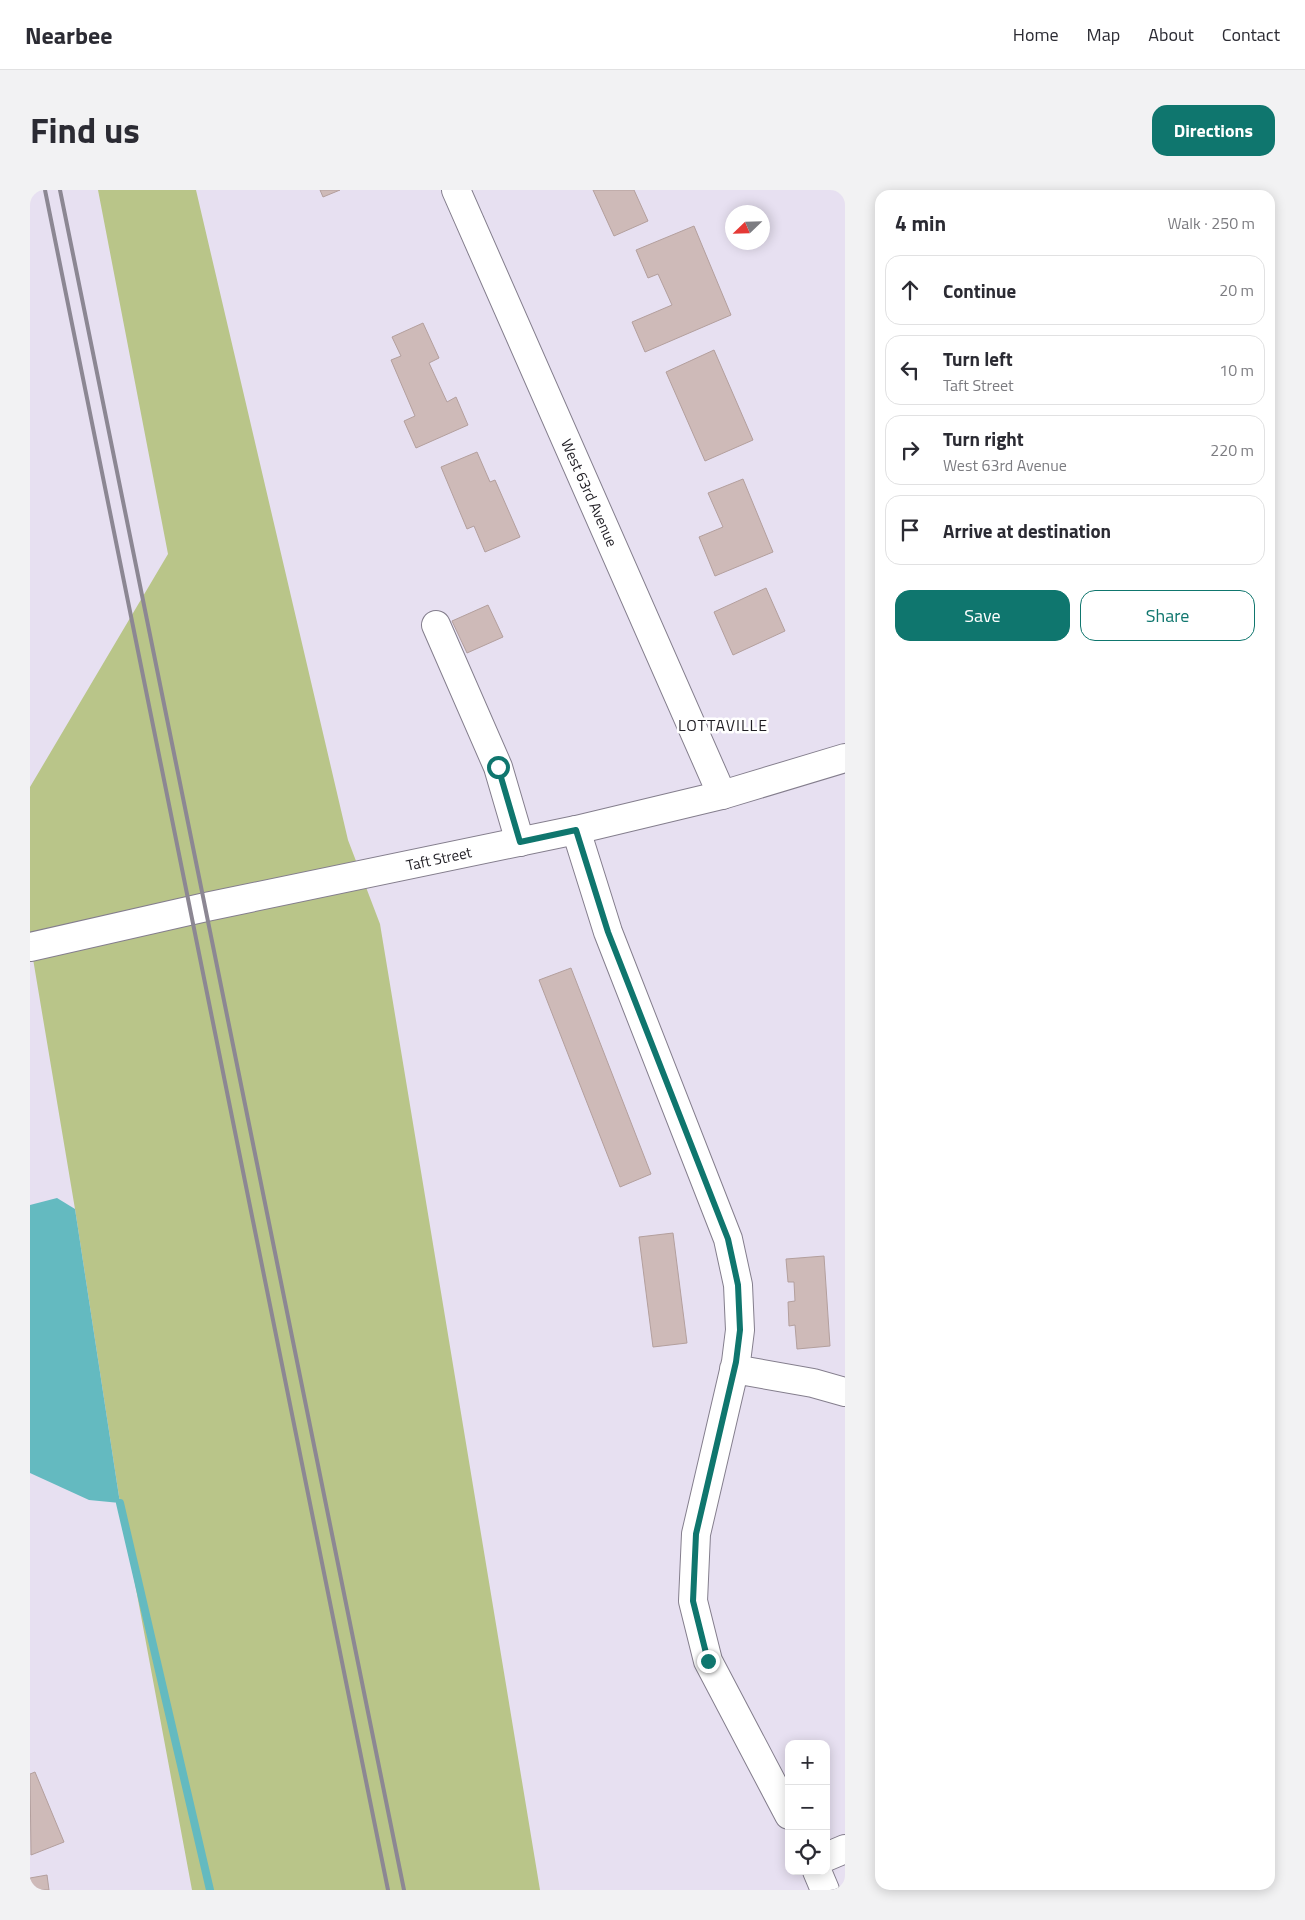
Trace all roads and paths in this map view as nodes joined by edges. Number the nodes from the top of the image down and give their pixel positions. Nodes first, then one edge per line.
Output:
1 (456, 190) edge
2 (436, 625) dead end
3 (845, 758) edge
4 (722, 795) junction
5 (576, 830) junction
6 (520, 842) junction
7 (30, 946) edge
8 (734, 1368) junction
9 (845, 1392) edge
10 (785, 1807) edge
11 (845, 1849) edge
12 (830, 1855) edge
13 (819, 1875) edge
14 (825, 1890) edge

1 - 4 street, West 63rd Avenue
2 - 6 street
3 - 4 street, Taft Street
4 - 5 street, Taft Street
5 - 6 street, Taft Street
5 - 8 street
6 - 7 street, Taft Street
8 - 9 street
8 - 10 street
11 - 12 street
13 - 14 street

